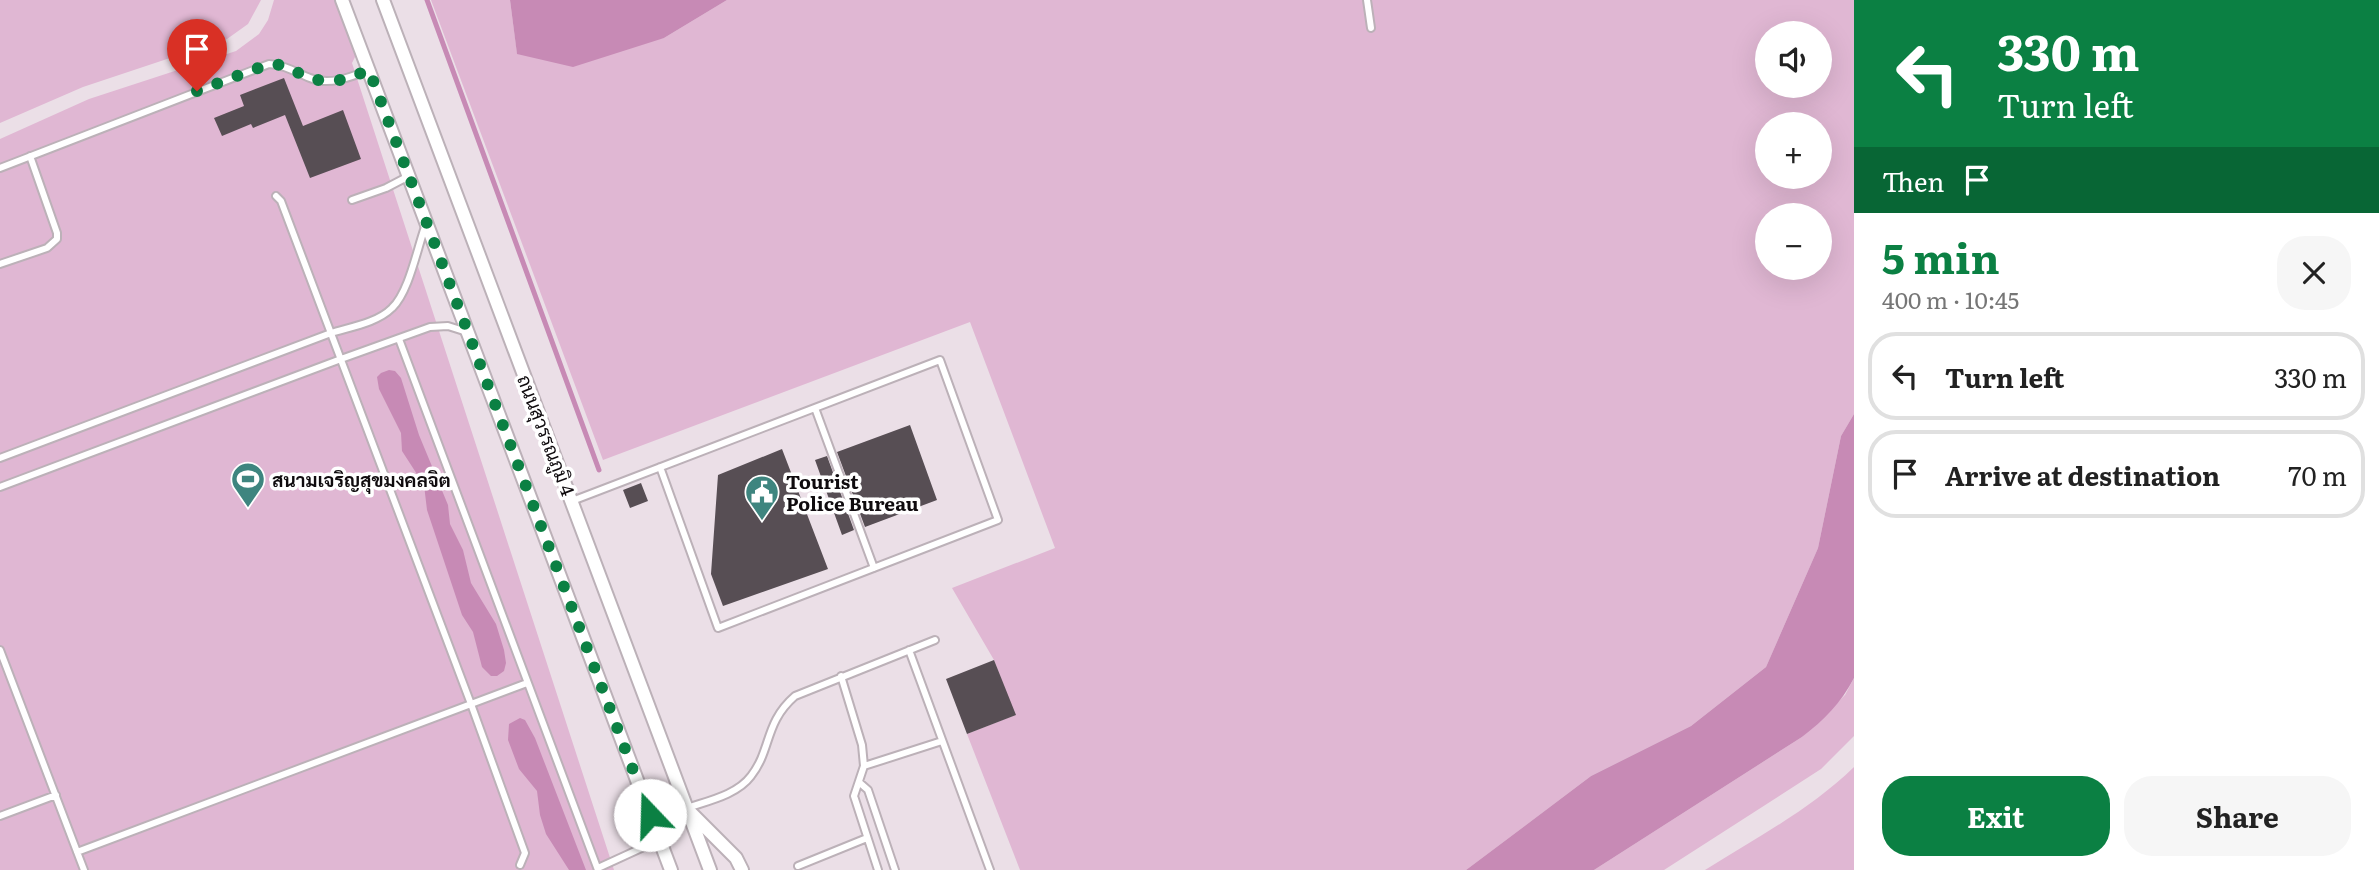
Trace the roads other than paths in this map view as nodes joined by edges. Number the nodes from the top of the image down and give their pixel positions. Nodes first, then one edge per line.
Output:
1 (342, 0) edge
2 (383, 0) edge
3 (1367, 0) edge
4 (1371, 28) dead end
5 (369, 70) junction
6 (30, 156) junction
7 (0, 167) edge
8 (409, 176) junction
9 (276, 196) dead end
10 (352, 200) dead end
11 (426, 223) junction
12 (0, 264) edge
13 (467, 332) junction
14 (331, 334) junction
15 (399, 339) junction
16 (341, 359) junction
17 (816, 408) junction
18 (0, 458) edge
19 (660, 467) junction
20 (0, 487) edge
21 (572, 501) junction
22 (874, 568) junction
23 (935, 640) dead end
24 (0, 650) edge
25 (909, 650) junction
26 (841, 676) junction
27 (527, 683) junction
28 (471, 704) junction
29 (942, 741) junction
30 (864, 766) junction
31 (860, 783) junction
32 (55, 795) junction
33 (687, 809) junction
34 (0, 816) edge
35 (867, 838) junction
36 (660, 842) junction
37 (77, 852) junction
38 (520, 865) dead end
39 (798, 866) dead end
40 (598, 869) edge
41 (84, 870) edge
42 (660, 870) edge
43 (671, 870) edge
44 (710, 870) edge
45 (742, 870) edge
46 (878, 870) edge
47 (895, 870) edge
48 (990, 870) edge

1 - 5 street, ถนนสุวรรณภูมิ 4
2 - 21 street, ถนนสุวรรณภูมิ 4
3 - 4 lane
5 - 6 lane
5 - 8 street, ถนนสุวรรณภูมิ 4
6 - 7 lane
6 - 12 lane
8 - 10 lane
8 - 11 street, ถนนสุวรรณภูมิ 4
9 - 14 lane
11 - 13 street, ถนนสุวรรณภูมิ 4
11 - 14 lane
13 - 15 lane
13 - 36 street, ถนนสุวรรณภูมิ 4
14 - 16 lane
14 - 18 lane
15 - 16 lane
15 - 27 lane
16 - 20 lane
16 - 28 lane
17 - 19 lane
17 - 22 lane
17 - 22 lane
19 - 21 lane
19 - 22 lane
21 - 33 street, ถนนสุวรรณภูมิ 4
23 - 25 lane
24 - 32 lane
25 - 26 lane
25 - 29 lane
26 - 30 lane
26 - 33 lane
27 - 28 lane
27 - 40 lane
28 - 37 lane
28 - 38 lane
29 - 30 lane
29 - 48 lane
30 - 31 lane
31 - 35 lane
31 - 47 lane
32 - 34 lane
32 - 37 lane
33 - 44 street, ถนนสุวรรณภูมิ 4
33 - 45 street
35 - 39 lane
35 - 46 lane
36 - 40 lane
36 - 42 street
36 - 43 street, ถนนสุวรรณภูมิ 4
37 - 41 lane

